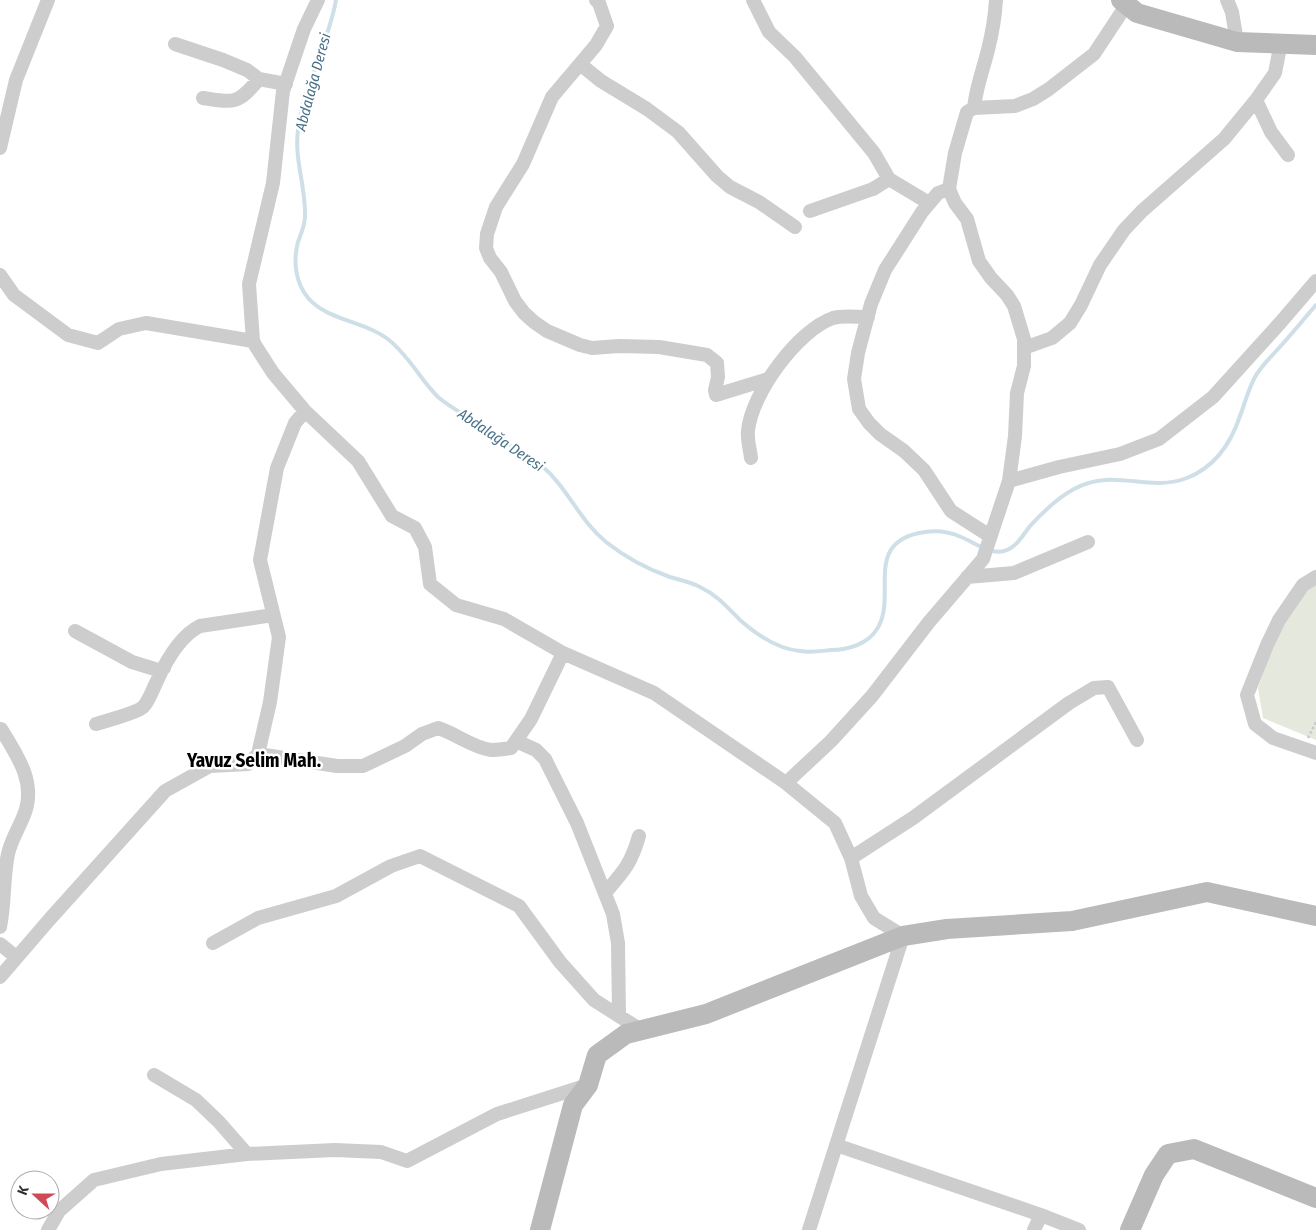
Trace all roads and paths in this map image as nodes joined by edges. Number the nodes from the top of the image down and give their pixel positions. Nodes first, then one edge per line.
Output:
1 (48, 0) edge
2 (318, 0) edge
3 (596, 0) edge
4 (752, 0) edge
5 (996, 0) edge
6 (1227, 0) edge
7 (1124, 2) edge
8 (1237, 42) junction
9 (1281, 42) junction
10 (175, 44) dead end
11 (1316, 45) edge
12 (580, 64) junction
13 (260, 79) junction
14 (286, 84) junction
15 (203, 98) dead end
16 (1256, 100) junction
17 (974, 108) junction
18 (0, 148) edge
19 (1288, 155) dead end
20 (889, 179) junction
21 (950, 189) junction
22 (929, 203) junction
23 (810, 211) dead end
24 (795, 227) dead end
25 (0, 275) edge
26 (1316, 281) edge
27 (868, 317) junction
28 (253, 341) junction
29 (1024, 348) junction
30 (768, 379) junction
31 (305, 410) junction
32 (751, 458) dead end
33 (1009, 481) junction
34 (989, 540) junction
35 (1088, 542) dead end
36 (967, 577) junction
37 (1316, 578) edge
38 (273, 614) junction
39 (75, 631) dead end
40 (563, 653) junction
41 (164, 668) junction
42 (1316, 722) edge
43 (96, 724) dead end
44 (1, 729) edge
45 (1312, 731) junction
46 (1316, 732) edge
47 (1137, 740) dead end
48 (516, 741) junction
49 (1310, 751) edge
50 (258, 754) junction
51 (786, 783) junction
52 (639, 836) dead end
53 (850, 858) junction
54 (605, 893) junction
55 (1316, 916) edge
56 (0, 927) edge
57 (903, 936) junction
58 (213, 943) dead end
59 (0, 944) edge
60 (16, 957) junction
61 (0, 977) edge
62 (619, 1016) junction
63 (641, 1030) junction
64 (154, 1075) dead end
65 (588, 1084) junction
66 (836, 1145) junction
67 (247, 1154) junction
68 (1316, 1198) edge
69 (1041, 1215) junction
70 (48, 1230) edge
71 (540, 1230) edge
72 (808, 1230) edge
73 (1034, 1230) edge
74 (1079, 1230) edge
75 (1130, 1230) edge

1 - 18 street
2 - 14 street
3 - 12 street
4 - 20 street
5 - 17 street
6 - 8 street
7 - 8 street
7 - 17 street
8 - 9 street
9 - 11 street
9 - 16 street
10 - 13 street
12 - 24 street
12 - 30 street
13 - 14 street
13 - 15 street
14 - 28 street
16 - 19 street
16 - 29 street
17 - 21 street
20 - 22 street
20 - 23 street
21 - 22 street
21 - 29 street
22 - 27 street
25 - 28 street
26 - 33 street
27 - 30 street
27 - 34 street
28 - 31 street
29 - 33 street
30 - 32 street
31 - 38 street
31 - 40 street
33 - 34 street
34 - 36 street
35 - 36 street
36 - 51 street
37 - 49 street
38 - 41 street
38 - 50 street
39 - 41 street
40 - 48 street
40 - 51 street
41 - 43 street
42 - 45 path
44 - 56 street
45 - 46 path
45 - 49 path
47 - 53 street
48 - 50 street
48 - 54 street
50 - 60 street
51 - 53 street
52 - 54 street
53 - 57 street
54 - 62 street
55 - 57 street
57 - 63 street
57 - 66 street
58 - 62 street
59 - 60 street
60 - 61 street
62 - 63 street
63 - 65 street
64 - 67 street
65 - 67 street
65 - 71 street
66 - 69 street
66 - 72 street
67 - 70 street
68 - 75 street
69 - 73 street
69 - 74 street

